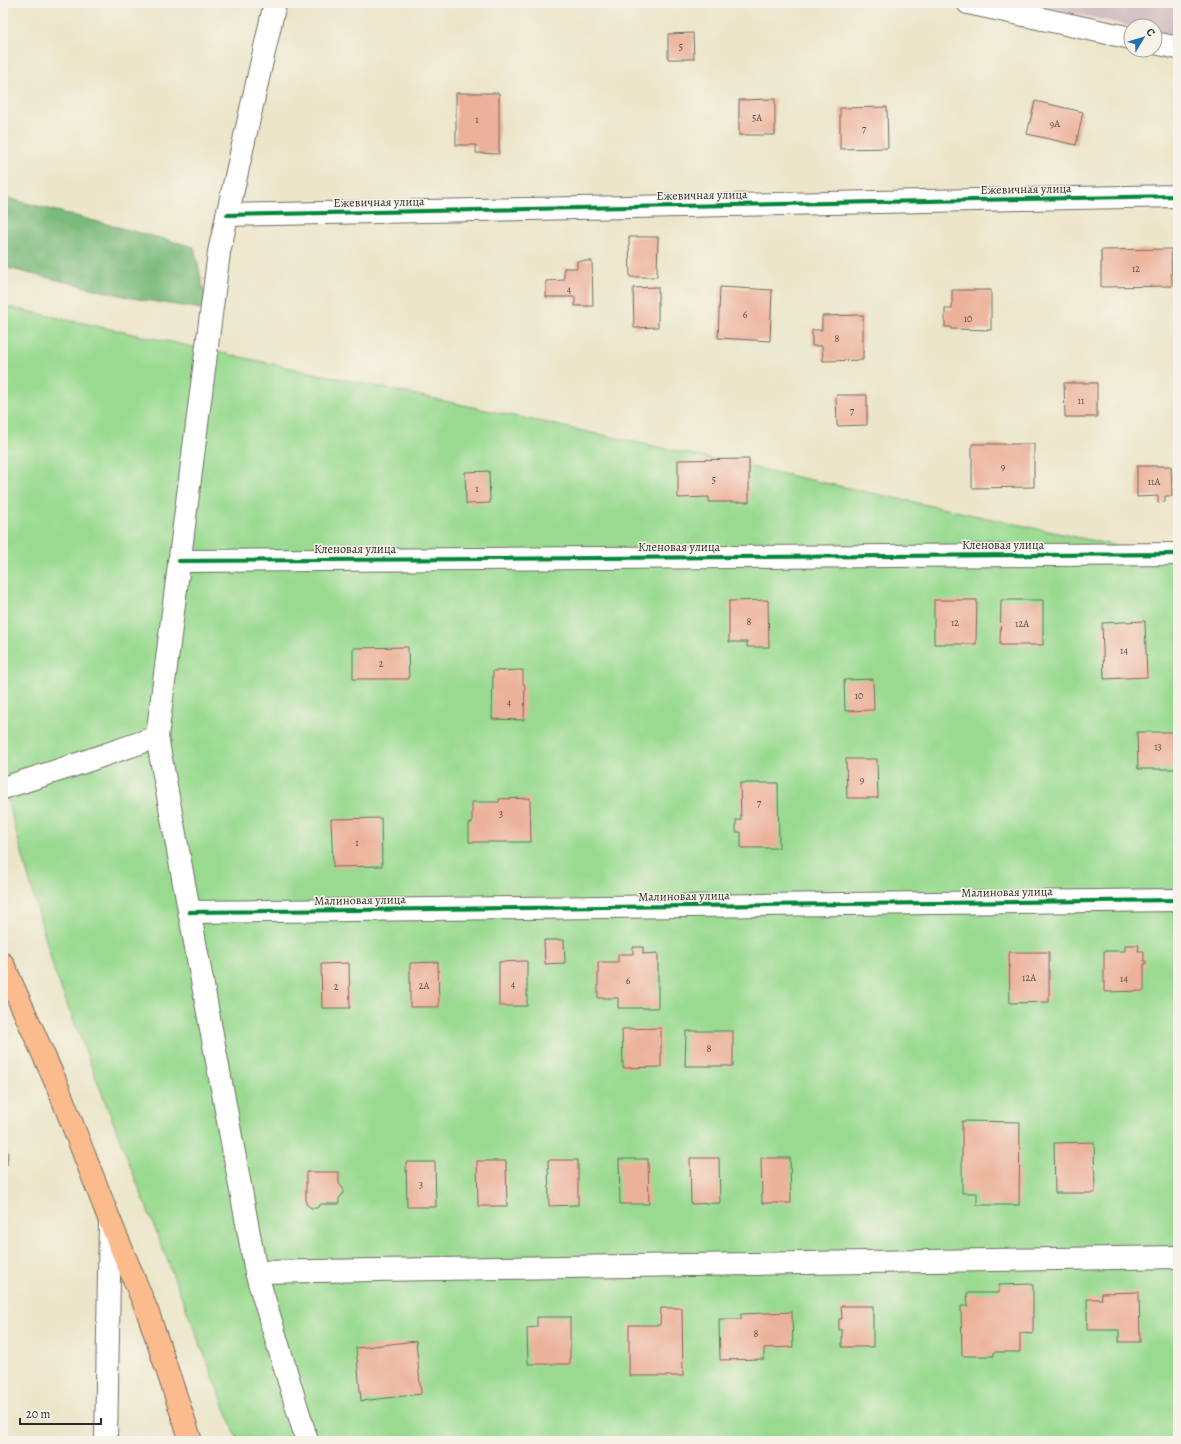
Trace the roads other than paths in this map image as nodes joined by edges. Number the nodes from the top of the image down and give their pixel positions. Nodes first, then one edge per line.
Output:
1 (275, 3) edge
2 (968, 3) edge
3 (1123, 36) edge
4 (1163, 45) edge
5 (1178, 48) edge
6 (1178, 196) edge
7 (227, 215) junction
8 (1178, 554) edge
9 (179, 560) junction
10 (157, 737) junction
11 (3, 788) edge
12 (1178, 900) edge
13 (189, 912) junction
14 (3, 964) edge
15 (110, 1221) junction
16 (1178, 1257) edge
17 (256, 1272) junction
18 (106, 1441) edge
19 (191, 1441) edge
20 (307, 1441) edge

1 - 7 street
2 - 3 street
4 - 5 street
6 - 7 street, Ежевичная улица
7 - 9 street
8 - 9 street, Кленовая улица
9 - 10 street
10 - 11 street
10 - 13 street
12 - 13 street, Малиновая улица
13 - 17 street
14 - 15 main road
15 - 18 street
15 - 19 main road
16 - 17 street
17 - 20 street

